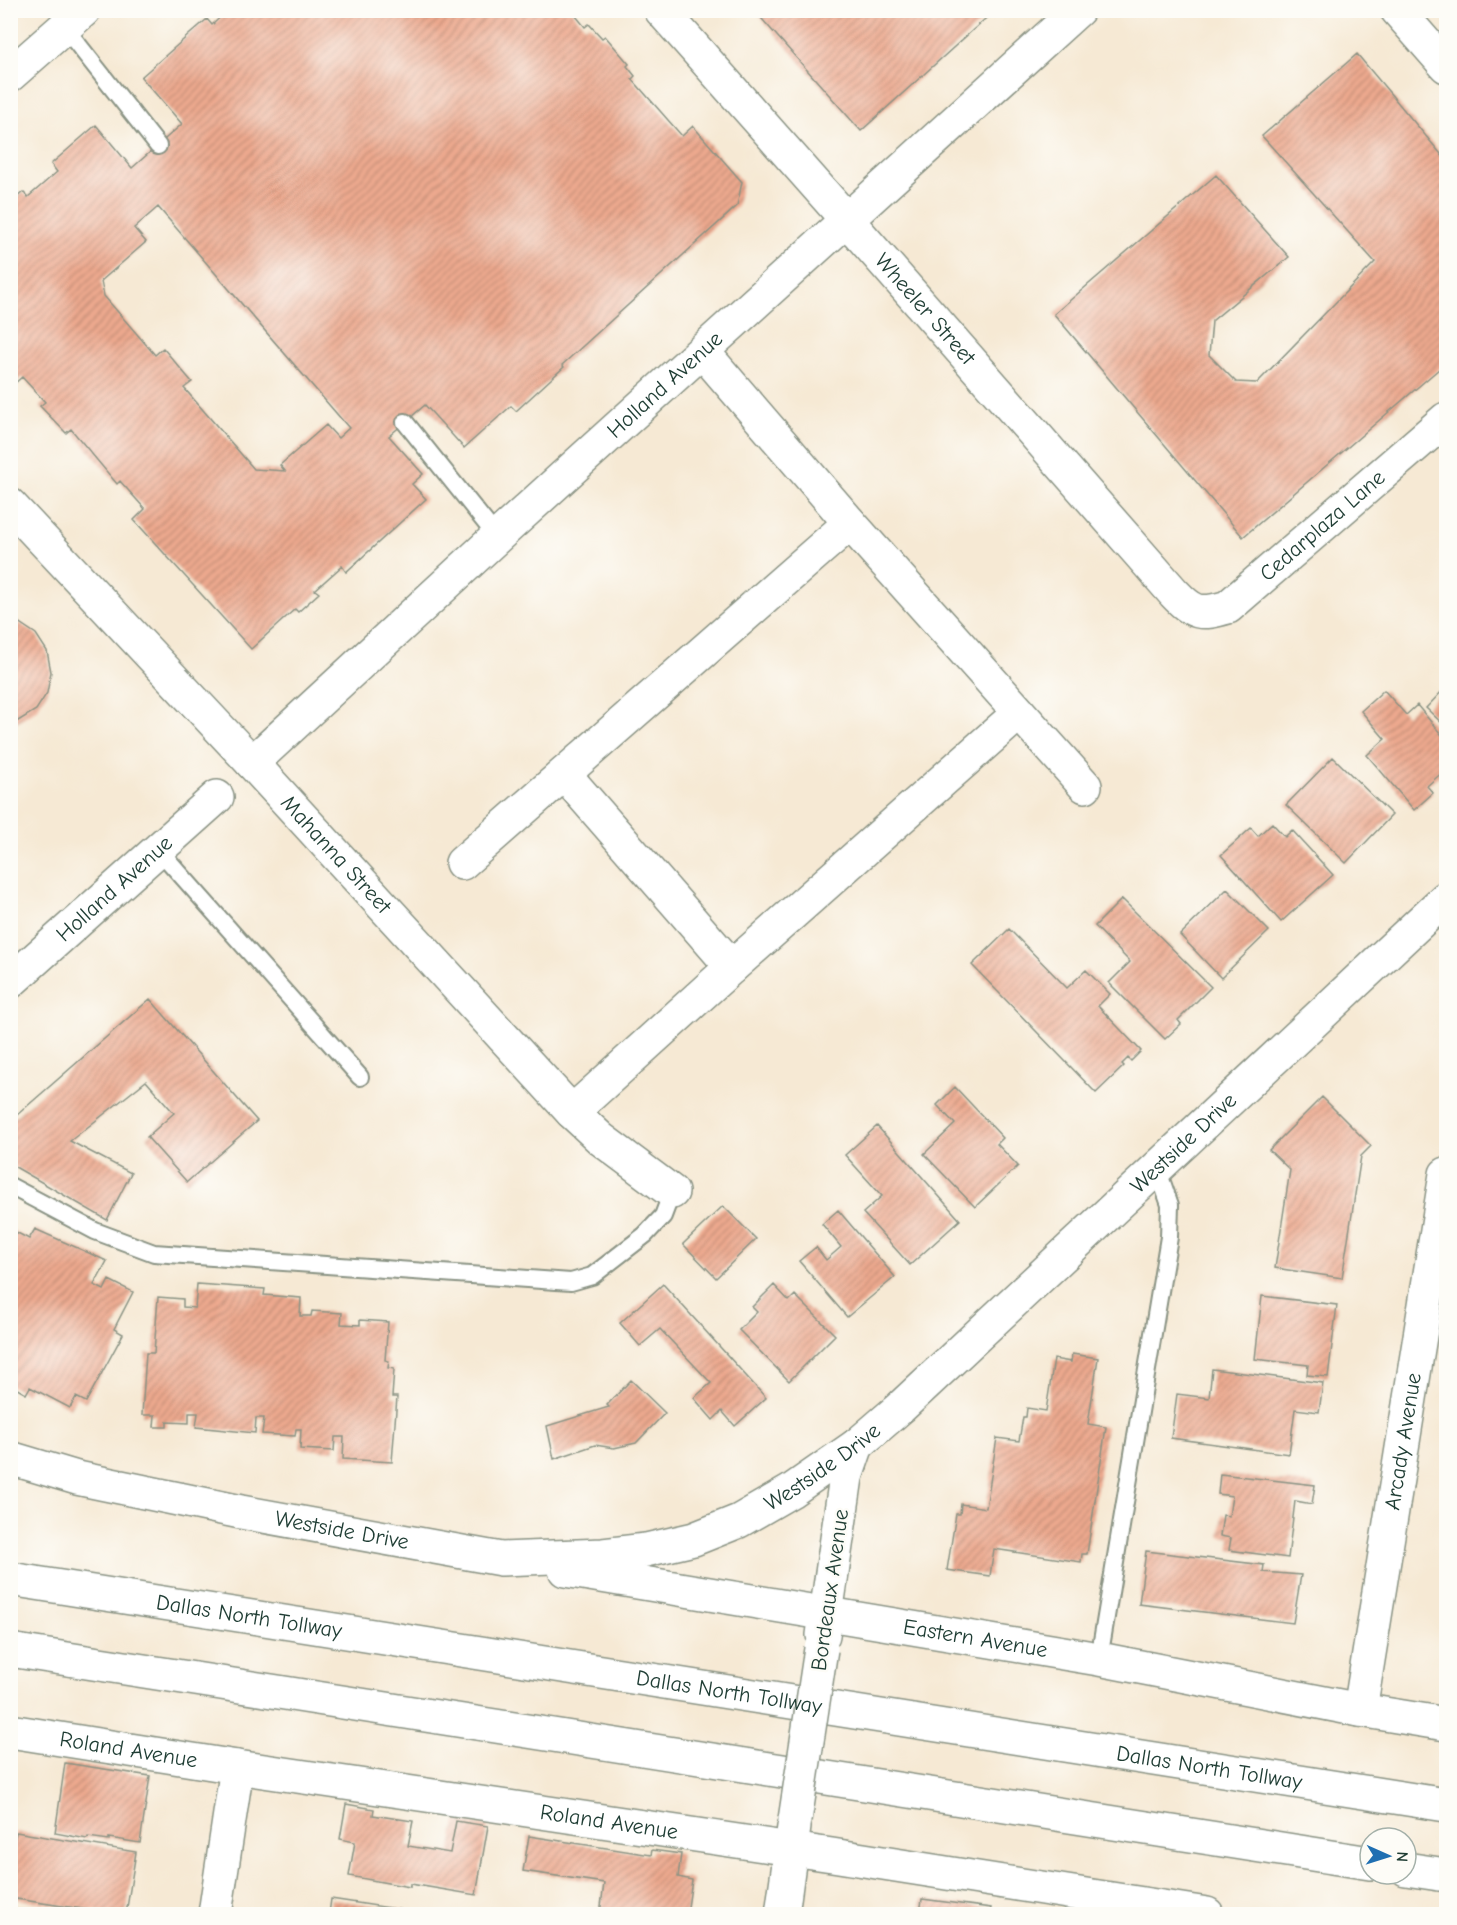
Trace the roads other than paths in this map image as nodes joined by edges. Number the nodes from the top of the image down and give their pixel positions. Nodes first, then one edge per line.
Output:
1 (661, 10) edge
2 (1078, 10) edge
3 (1397, 10) edge
4 (74, 19) edge
5 (1446, 66) edge
6 (10, 75) edge
7 (158, 146) dead end
8 (847, 220) junction
9 (703, 352) junction
10 (1446, 419) edge
11 (405, 422) dead end
12 (10, 505) edge
13 (850, 523) junction
14 (497, 537) junction
15 (1188, 608) joint
16 (1019, 713) junction
17 (252, 763) junction
18 (564, 774) junction
19 (1085, 786) dead end
20 (217, 797) dead end
21 (158, 849) junction
22 (462, 863) dead end
23 (1446, 898) edge
24 (732, 967) junction
25 (10, 982) edge
26 (360, 1077) dead end
27 (572, 1112) junction
28 (1157, 1168) junction
29 (1446, 1174) edge
30 (10, 1186) edge
31 (672, 1192) joint
32 (857, 1445) junction
33 (10, 1458) edge
34 (501, 1560) junction
35 (10, 1579) edge
36 (827, 1614) junction
37 (10, 1650) edge
38 (1099, 1659) junction
39 (1360, 1710) junction
40 (1446, 1724) edge
41 (10, 1731) edge
42 (237, 1767) junction
43 (1446, 1805) edge
44 (793, 1834) junction
45 (1358, 1861) edge
46 (1418, 1871) edge
47 (1446, 1875) edge
48 (216, 1914) edge
49 (782, 1914) edge
50 (1207, 1914) edge

1 - 8 main road, Wheeler Street
2 - 8 main road, Holland Avenue
3 - 5 main road
4 - 6 main road
4 - 7 lane
8 - 9 main road, Holland Avenue
8 - 15 main road, Wheeler Street
9 - 13 main road
9 - 14 main road, Holland Avenue
10 - 15 main road, Cedarplaza Lane
11 - 14 lane
12 - 17 main road, Mahanna Street
13 - 16 main road
13 - 18 main road
14 - 17 main road, Holland Avenue
16 - 19 main road
16 - 24 main road
17 - 27 main road, Mahanna Street
18 - 22 main road
18 - 24 main road
20 - 21 main road, Holland Avenue
21 - 25 main road, Holland Avenue
21 - 26 lane
23 - 28 main road, Westside Drive
24 - 27 main road
27 - 31 main road, Mahanna Street
28 - 32 main road, Westside Drive
28 - 38 lane
29 - 39 main road, Arcady Avenue
30 - 31 lane
32 - 34 main road, Westside Drive
32 - 36 main road, Bordeaux Avenue
33 - 34 main road, Westside Drive
34 - 36 main road, Eastern Avenue
35 - 43 main road, Dallas North Tollway
36 - 38 main road, Eastern Avenue
36 - 44 main road, Bordeaux Avenue, bridge
37 - 45 main road
38 - 39 main road, Eastern Avenue
39 - 40 main road, Eastern Avenue
41 - 42 main road, Roland Avenue
42 - 44 main road, Roland Avenue
42 - 48 main road
44 - 49 main road, Bordeaux Avenue
44 - 50 main road, Roland Avenue
46 - 47 main road

